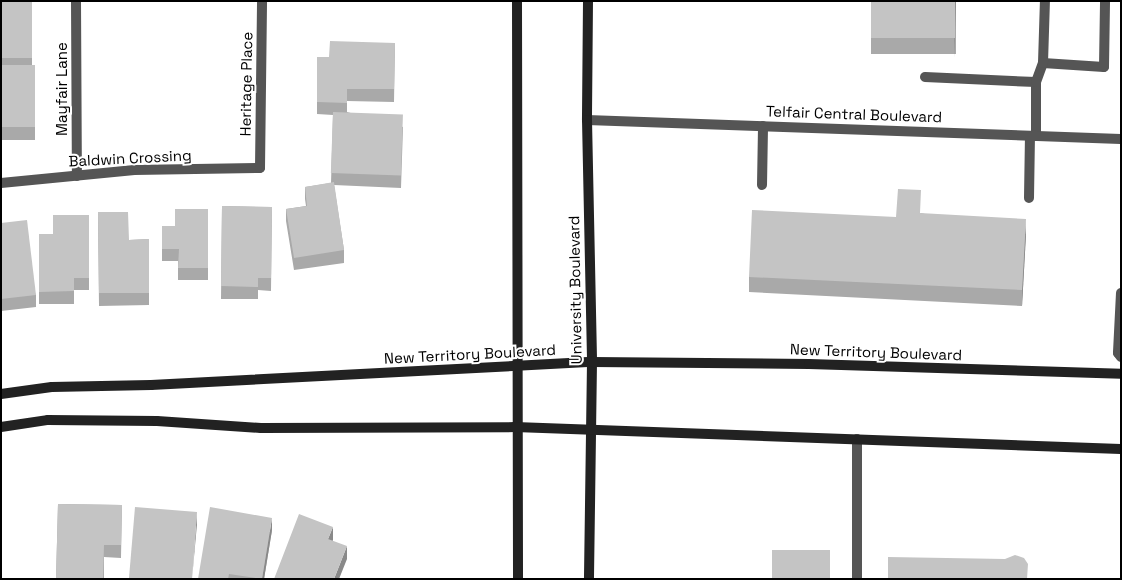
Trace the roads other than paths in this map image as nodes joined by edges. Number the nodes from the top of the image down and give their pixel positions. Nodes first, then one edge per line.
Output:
1 (76, 1) edge
2 (262, 1) edge
3 (517, 1) edge
4 (588, 1) edge
5 (1045, 1) edge
6 (1105, 1) edge
7 (1043, 63) junction
8 (925, 77) dead end
9 (1036, 82) junction
10 (587, 120) junction
11 (763, 126) junction
12 (1033, 136) junction
13 (1121, 139) edge
14 (260, 168) joint
15 (77, 176) junction
16 (1, 184) edge
17 (762, 184) dead end
18 (1029, 198) dead end
19 (1121, 293) edge
20 (1121, 357) edge
21 (592, 362) junction
22 (516, 368) junction
23 (1121, 374) edge
24 (1, 394) edge
25 (1, 427) edge
26 (515, 428) junction
27 (590, 429) junction
28 (857, 439) junction
29 (1121, 449) edge
30 (518, 579) edge
31 (589, 579) edge
32 (857, 579) edge

1 - 15 street, Mayfair Lane
2 - 14 street, Heritage Place
3 - 22 main road
4 - 10 main road, University Boulevard
5 - 7 street
6 - 7 street
7 - 9 street
8 - 9 street
9 - 12 street
10 - 11 street, Telfair Central Boulevard
10 - 21 main road, University Boulevard
11 - 12 street, Telfair Central Boulevard
11 - 17 street
12 - 13 street, Telfair Central Boulevard
12 - 18 street
14 - 15 street, Baldwin Crossing
15 - 16 street, Baldwin Crossing
19 - 20 street
21 - 22 main road, New Territory Boulevard
21 - 23 main road, New Territory Boulevard
21 - 27 main road, University Boulevard
22 - 24 main road, New Territory Boulevard
22 - 26 main road
25 - 26 main road
26 - 27 main road
26 - 30 main road
27 - 28 main road
27 - 31 main road, University Boulevard
28 - 29 main road
28 - 32 street

